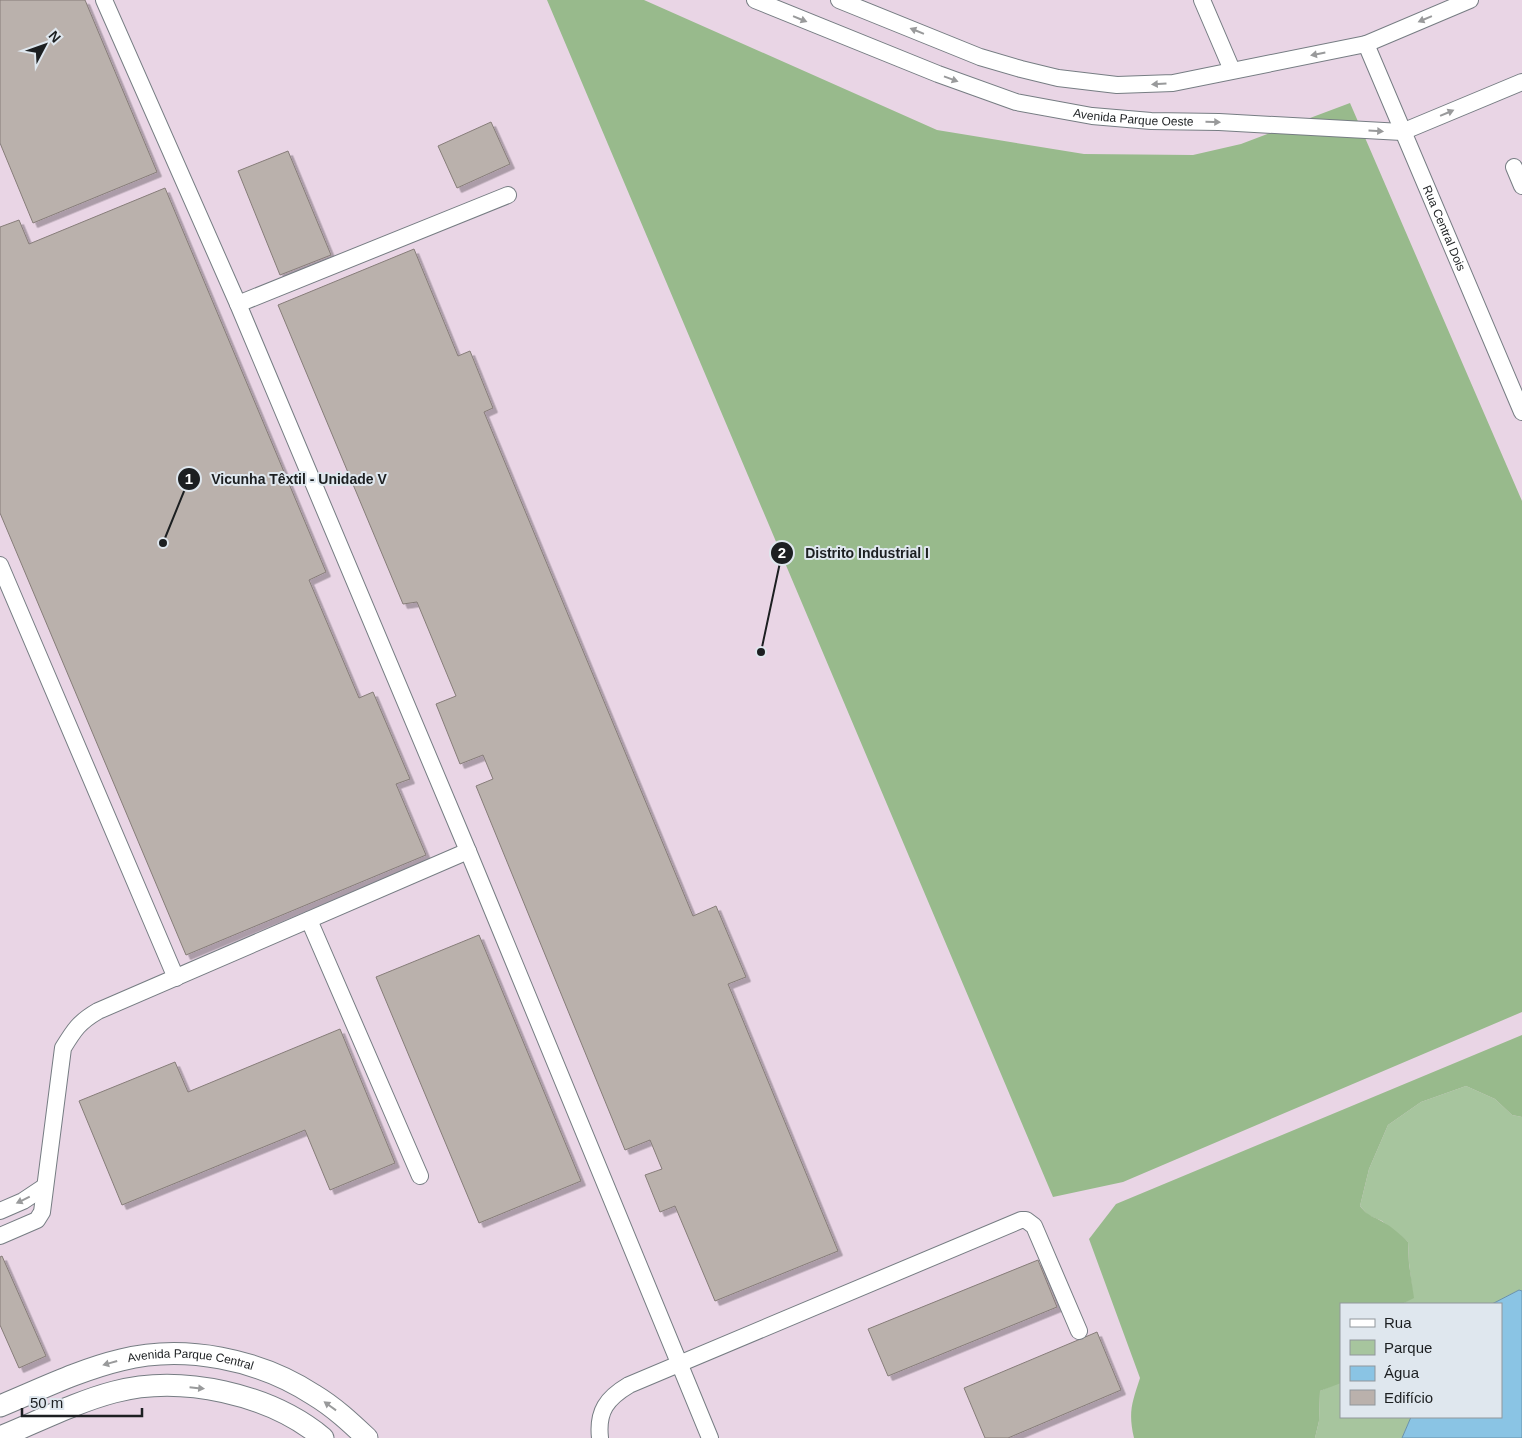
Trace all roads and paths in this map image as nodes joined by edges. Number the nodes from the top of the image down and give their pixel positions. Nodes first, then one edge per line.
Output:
1 (104, 0) edge
2 (755, 0) edge
3 (839, 0) edge
4 (1202, 0) edge
5 (1470, 0) edge
6 (1366, 44) junction
7 (1232, 70) junction
8 (1522, 82) edge
9 (1402, 132) junction
10 (1514, 166) dead end
11 (1522, 186) edge
12 (508, 195) dead end
13 (238, 304) junction
14 (1522, 412) edge
15 (0, 565) edge
16 (468, 851) junction
17 (309, 920) junction
18 (176, 978) junction
19 (420, 1176) dead end
20 (44, 1187) junction
21 (0, 1211) edge
22 (0, 1236) edge
23 (1079, 1331) dead end
24 (680, 1364) junction
25 (0, 1406) edge
26 (0, 1437) edge
27 (323, 1438) edge
28 (367, 1438) edge
29 (600, 1438) edge
30 (710, 1438) edge

1 - 13 street
2 -> 9 street, Avenida Parque Oeste
7 -> 3 street
4 - 7 street
5 -> 6 street
6 -> 7 street
6 - 9 street, Rua Central Dois
9 -> 8 street, Avenida Parque Oeste
9 - 14 street, Rua Central Dois
10 - 11 street
12 - 13 street
13 - 16 street
15 - 18 street
16 - 17 street
16 - 24 street
17 - 18 street
17 - 19 street
18 - 20 street
20 -> 21 street
20 - 22 street
23 - 24 street
24 - 29 street
24 - 30 street
28 -> 25 main road, Avenida Parque Central
26 -> 27 main road, Avenida Parque Central

